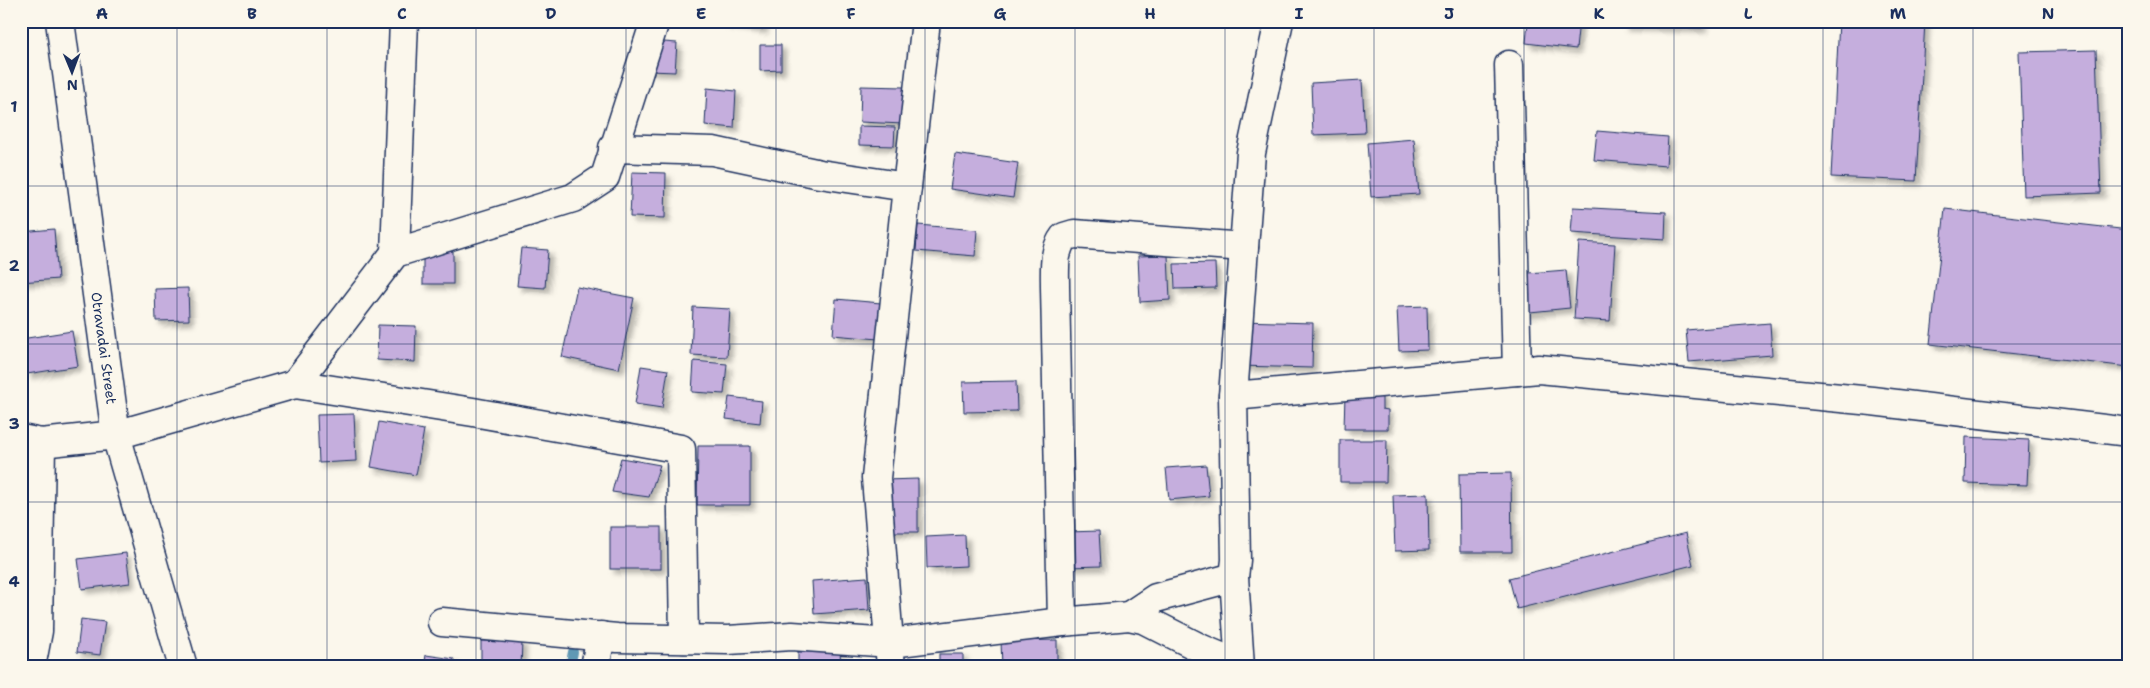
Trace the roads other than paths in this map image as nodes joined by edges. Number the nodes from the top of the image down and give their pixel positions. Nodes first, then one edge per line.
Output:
1 (60, 21) edge
2 (404, 21) edge
3 (655, 21) edge
4 (926, 21) edge
5 (1279, 21) edge
6 (1509, 64) dead end
7 (613, 148) junction
8 (907, 187) junction
9 (1244, 247) junction
10 (396, 253) junction
11 (1517, 371) junction
12 (294, 384) junction
13 (1233, 396) junction
14 (2129, 432) edge
15 (116, 435) junction
16 (31, 441) edge
17 (1234, 577) junction
18 (30, 590) edge
19 (1129, 616) junction
20 (442, 622) dead end
21 (1062, 622) junction
22 (602, 636) junction
23 (684, 639) junction
24 (891, 655) edge
25 (1240, 666) edge
26 (31, 667) edge
27 (183, 667) edge
28 (595, 667) edge

1 - 15 street, Otravadai Street
2 - 10 street
3 - 7 street
4 - 8 street
5 - 9 street
6 - 11 street
7 - 8 street
7 - 10 street
8 - 24 street
9 - 13 street
9 - 21 street
10 - 12 street
11 - 13 street
11 - 14 street
12 - 15 street
12 - 23 street
13 - 17 street
15 - 16 street
15 - 27 street, Otravadai Street
16 - 18 street
17 - 19 street
17 - 25 street
18 - 26 street
19 - 21 street
19 - 25 street
20 - 22 street
21 - 24 street
22 - 23 street
22 - 28 street
23 - 24 street

